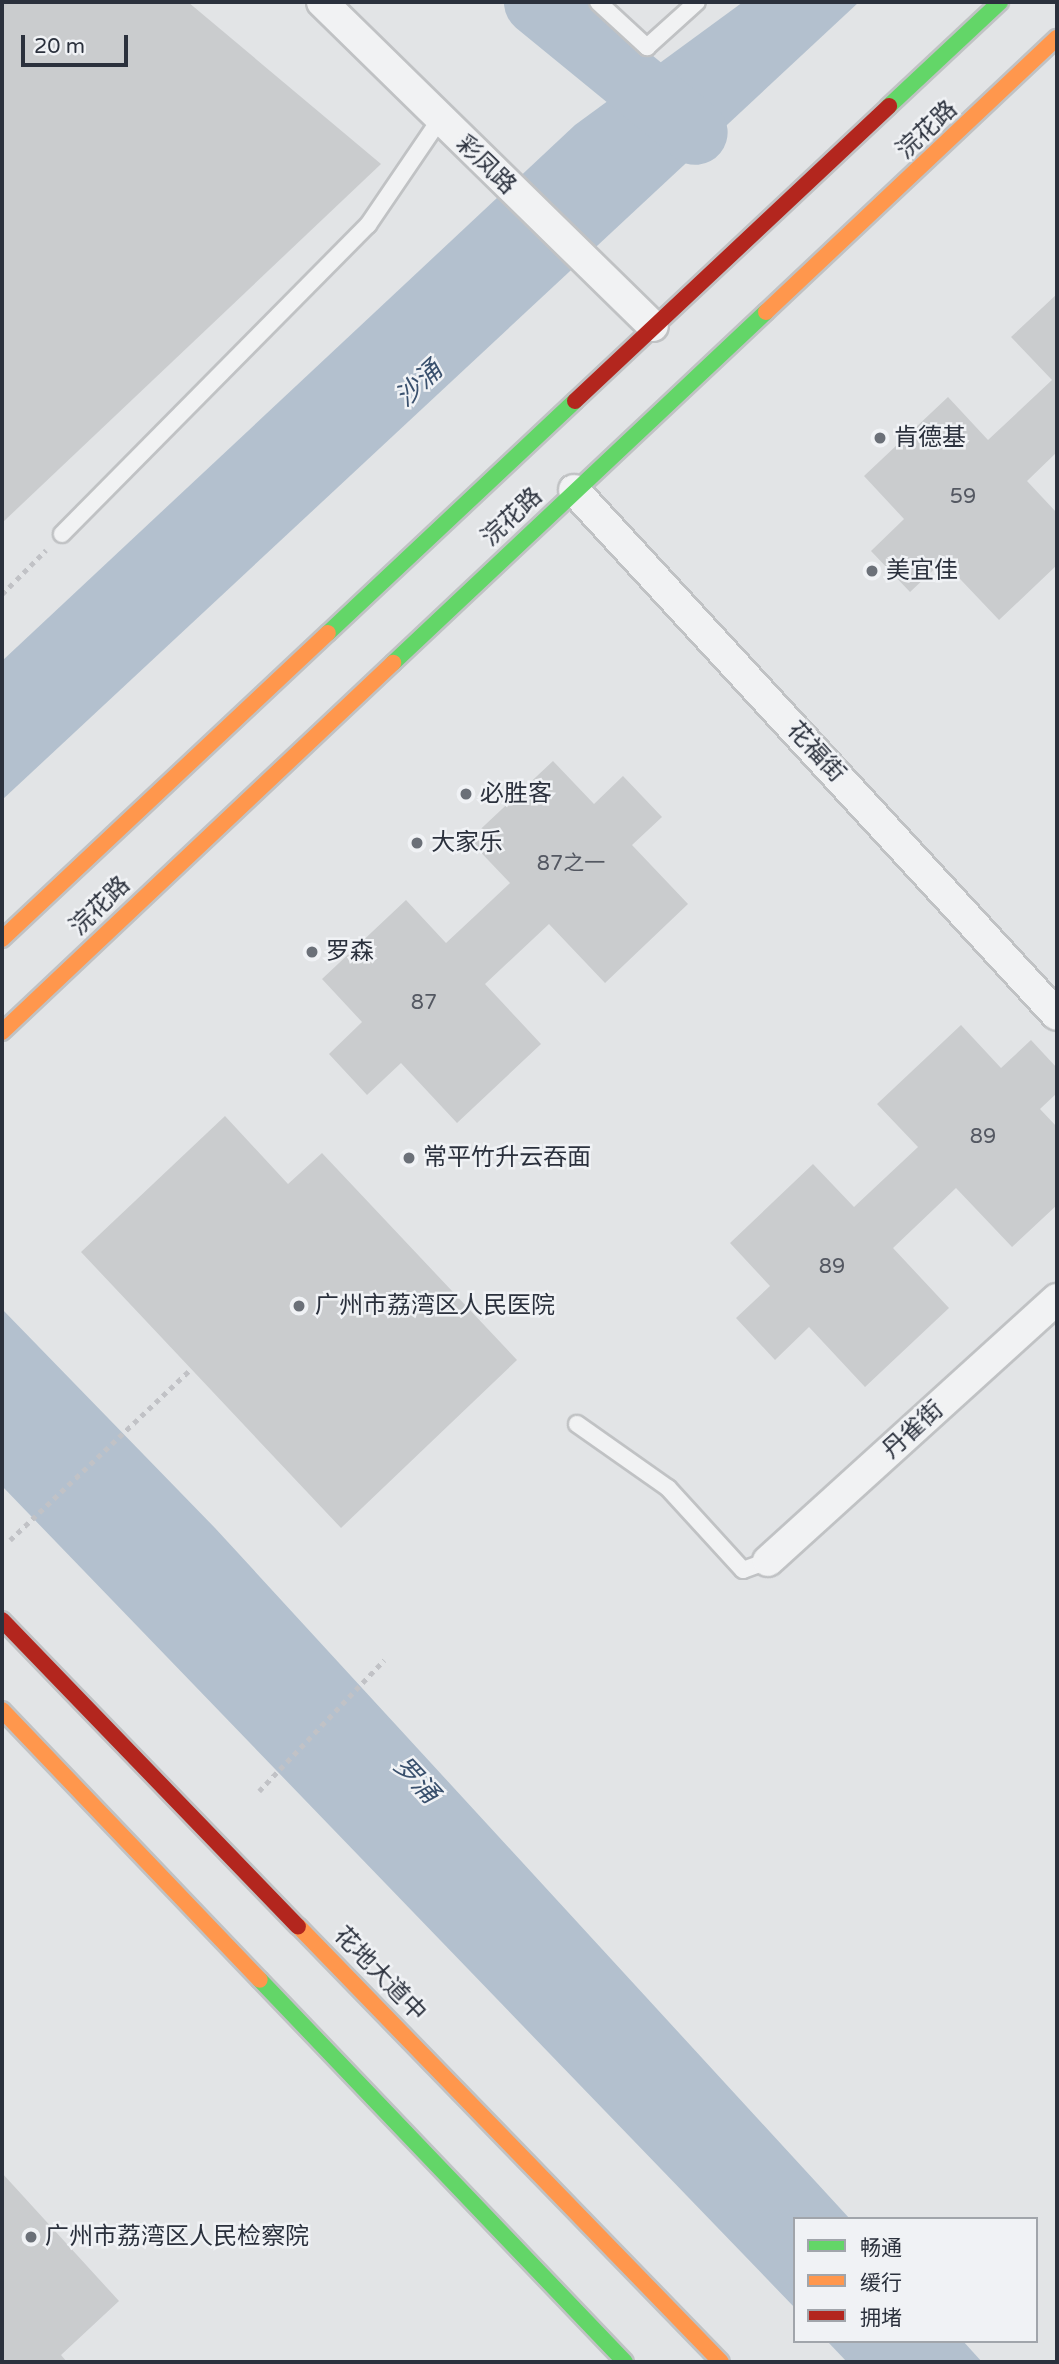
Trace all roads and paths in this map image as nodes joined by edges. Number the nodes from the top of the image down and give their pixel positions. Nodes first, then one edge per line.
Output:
1 (322, 2) edge
2 (598, 2) edge
3 (697, 2) edge
4 (1000, 2) edge
5 (1057, 38) edge
6 (440, 119) junction
7 (653, 326) junction
8 (574, 490) junction
9 (62, 534) joint
10 (2, 594) edge
11 (2, 939) edge
12 (1057, 1014) edge
13 (2, 1032) edge
14 (1057, 1299) edge
15 (191, 1369) dead end
16 (577, 1424) dead end
17 (10, 1540) dead end
18 (768, 1560) joint
19 (2, 1620) edge
20 (384, 1661) dead end
21 (2, 1710) edge
22 (259, 1791) dead end
23 (625, 2362) edge
24 (721, 2362) edge

1 - 6 street, 彩凤路
2 - 3 lane
4 - 7 main road, 浣花路
5 - 8 main road, 浣花路
6 - 7 street, 彩凤路
6 - 9 lane
7 - 11 main road, 浣花路
8 - 12 street, 花福街
8 - 13 main road, 浣花路
9 - 10 path
14 - 18 street, 丹雀街
15 - 17 path
16 - 18 lane
19 - 24 main road, 花地大道中
20 - 22 path
21 - 23 main road

